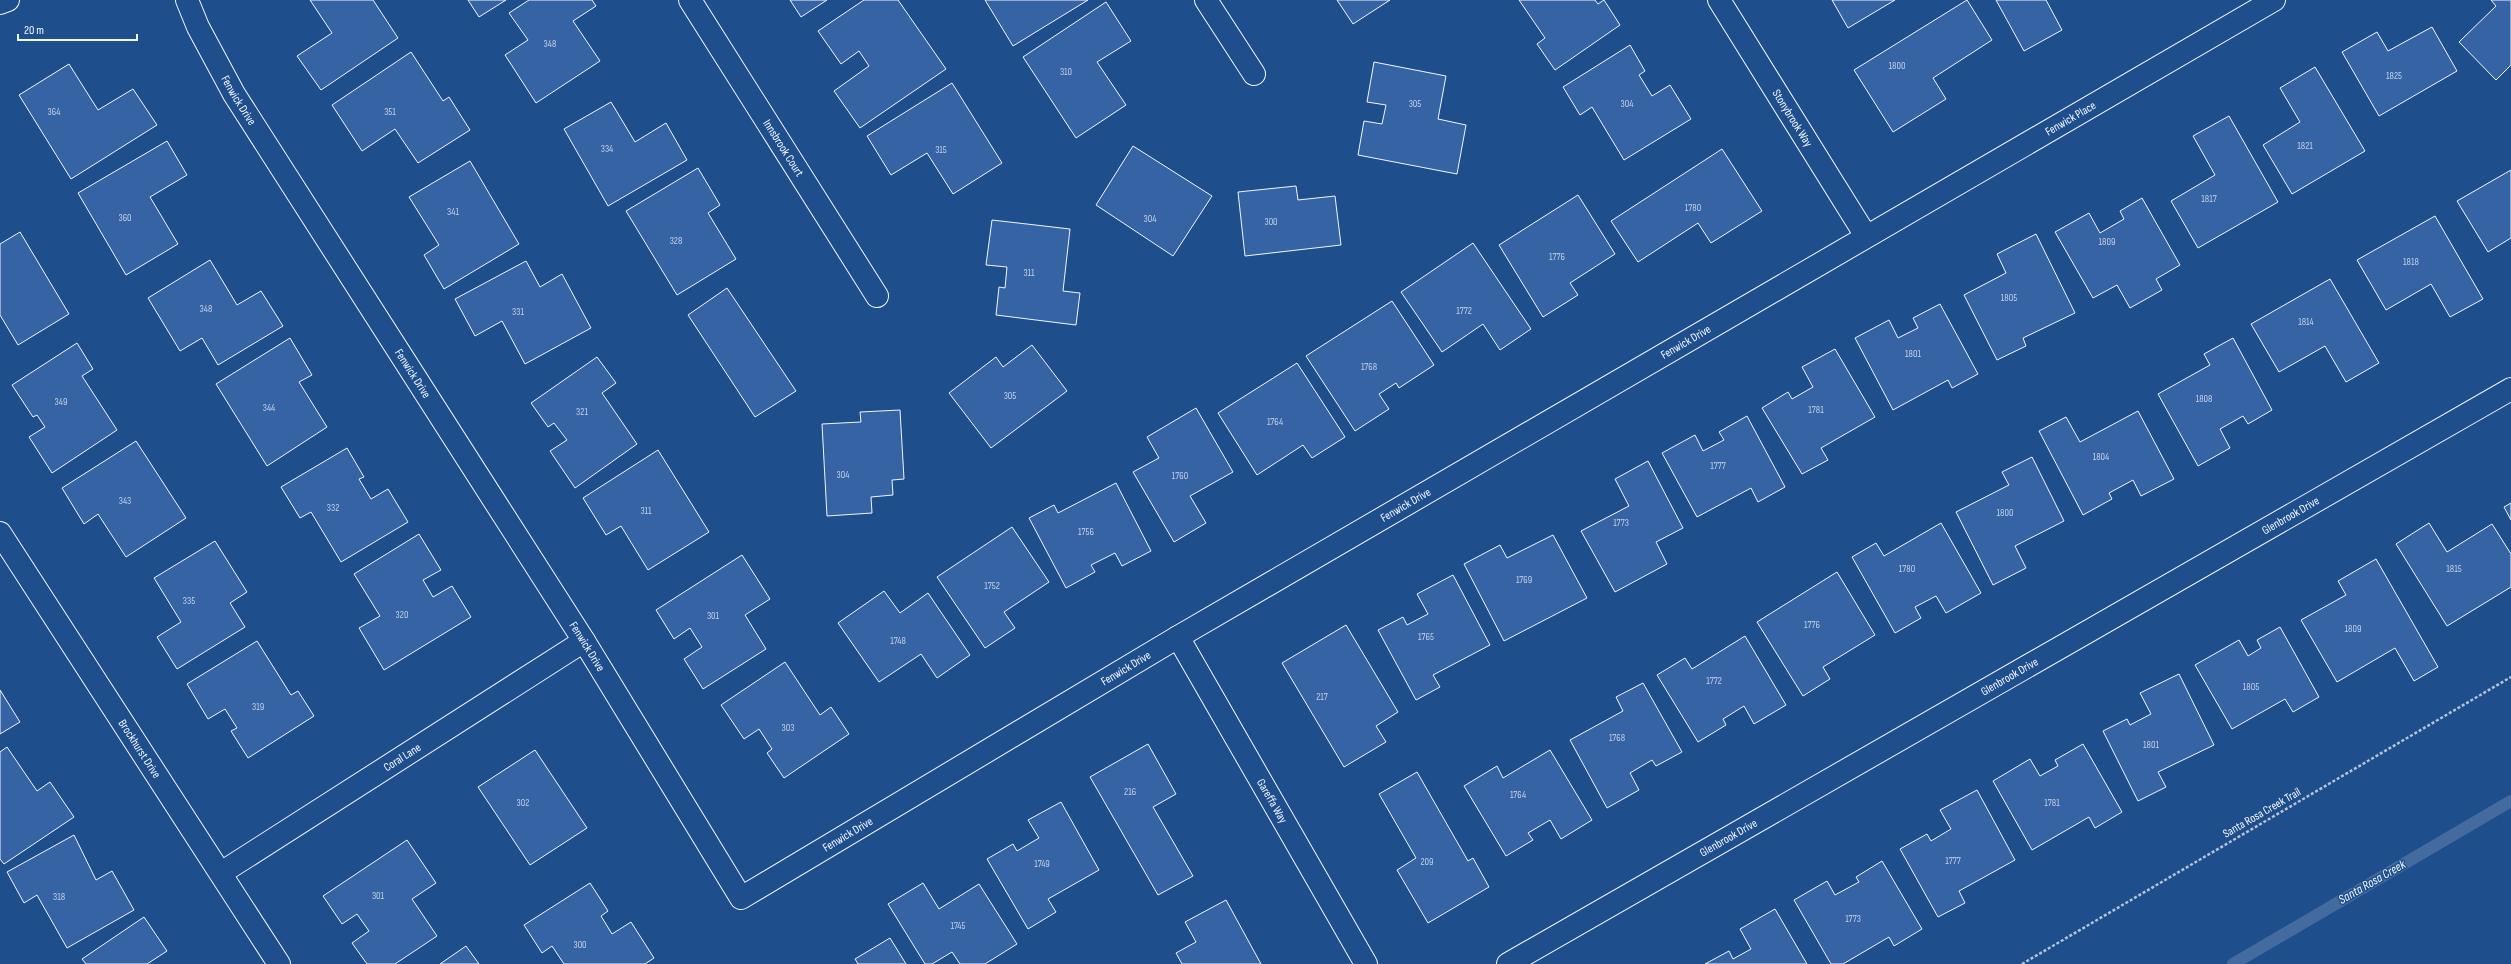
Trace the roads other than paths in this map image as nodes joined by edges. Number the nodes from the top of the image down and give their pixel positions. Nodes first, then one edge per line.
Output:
1 (8, 0) edge
2 (187, 0) edge
3 (690, 0) edge
4 (1206, 0) edge
5 (1719, 0) edge
6 (2274, 0) edge
7 (0, 3) edge
8 (1254, 74) dead end
9 (1866, 236) junction
10 (877, 296) dead end
11 (2511, 389) edge
12 (0, 533) edge
13 (1178, 637) junction
14 (584, 641) junction
15 (221, 873) junction
16 (279, 964) edge
17 (1366, 964) edge
18 (1508, 964) edge

1 - 7 street
2 - 14 street, Fenwick Drive
3 - 10 street, Innsbrook Court
4 - 8 street
5 - 9 street, Stonybrook Way
6 - 9 street, Fenwick Place
9 - 13 street, Fenwick Drive
11 - 18 street, Glenbrook Drive
12 - 15 street, Brockhurst Drive
13 - 14 street, Fenwick Drive
13 - 17 street, Gareffa Way
14 - 15 street, Coral Lane
15 - 16 street, Brockhurst Drive

